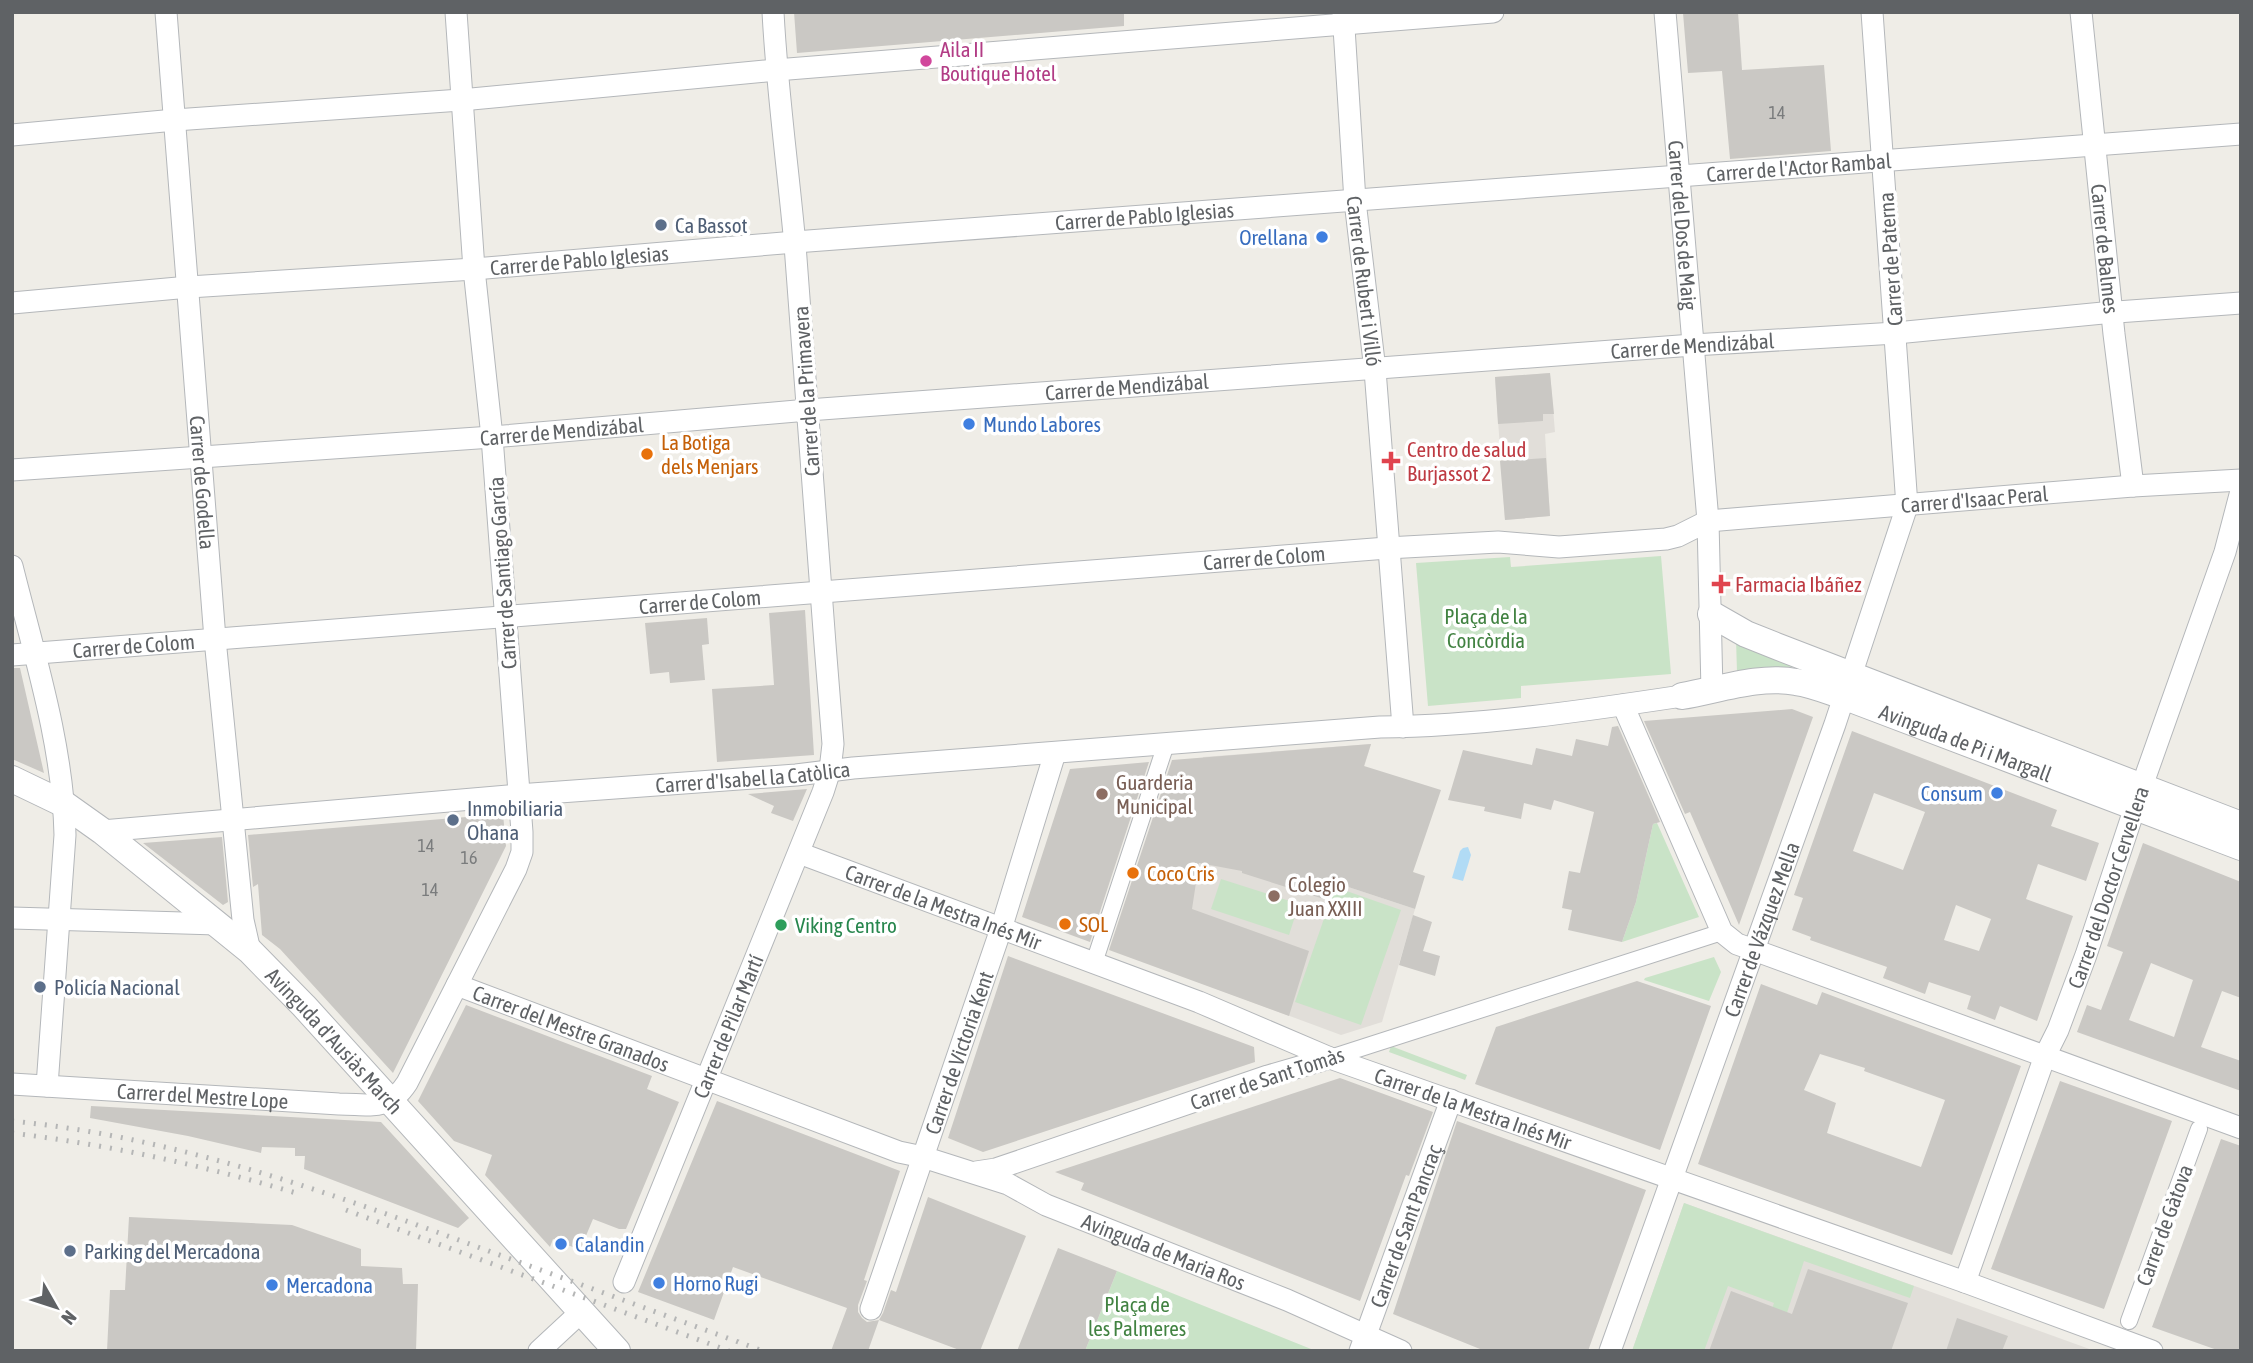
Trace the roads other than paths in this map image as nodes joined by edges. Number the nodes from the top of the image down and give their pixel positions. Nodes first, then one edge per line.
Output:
1 (166, 12) edge
2 (456, 12) edge
3 (773, 12) edge
4 (1493, 12) edge
5 (1665, 12) edge
6 (1872, 12) edge
7 (2081, 12) edge
8 (1343, 18) edge
9 (776, 70) junction
10 (461, 100) junction
11 (175, 120) junction
12 (2241, 134) edge
13 (12, 135) edge
14 (2096, 145) junction
15 (1883, 163) junction
16 (1678, 176) junction
17 (1355, 201) junction
18 (794, 242) junction
19 (474, 270) junction
20 (189, 286) junction
21 (12, 303) edge
22 (2241, 303) edge
23 (2112, 312) junction
24 (1896, 333) junction
25 (1693, 345) junction
26 (1374, 370) junction
27 (808, 410) junction
28 (492, 437) junction
29 (202, 457) junction
30 (12, 470) edge
31 (2241, 480) edge
32 (2133, 486) junction
33 (2241, 491) edge
34 (1907, 506) junction
35 (1708, 521) junction
36 (1387, 548) junction
37 (2233, 554) edge
38 (12, 566) edge
39 (820, 592) junction
40 (1711, 614) junction
41 (505, 618) junction
42 (215, 639) junction
43 (34, 653) junction
44 (12, 655) edge
45 (1847, 685) junction
46 (1712, 691) junction
47 (1682, 696) joint
48 (1623, 705) junction
49 (1403, 727) junction
50 (1167, 744) junction
51 (1055, 753) junction
52 (830, 770) junction
53 (12, 779) edge
54 (519, 795) junction
55 (2139, 796) junction
56 (64, 804) junction
57 (234, 820) junction
58 (2241, 825) edge
59 (102, 831) junction
60 (2241, 847) edge
61 (799, 853) junction
62 (12, 918) edge
63 (60, 920) junction
64 (217, 924) junction
65 (1001, 929) junction
66 (1722, 932) junction
67 (1754, 950) junction
68 (250, 951) junction
69 (1094, 963) junction
70 (1744, 976) junction
71 (457, 985) junction
72 (1271, 1032) junction
73 (2045, 1056) junction
74 (1331, 1058) junction
75 (1268, 1076) junction
76 (706, 1078) junction
77 (12, 1084) edge
78 (47, 1086) junction
79 (1451, 1100) junction
80 (392, 1101) junction
81 (2241, 1128) edge
82 (2199, 1129) dead end
83 (1039, 1153) junction
84 (923, 1157) junction
85 (972, 1172) junction
86 (1671, 1178) junction
87 (1031, 1196) junction
88 (624, 1282) dead end
89 (1965, 1282) junction
90 (871, 1309) dead end
91 (581, 1312) junction
92 (2129, 1321) dead end
93 (1362, 1344) edge
94 (610, 1348) edge
95 (539, 1351) edge
96 (1401, 1351) edge
97 (1610, 1351) edge
98 (2152, 1351) edge

1 - 11 street, Carrer de Godella
2 - 10 street, Carrer de Santiago García
3 - 9 street, Carrer de la Primavera
4 - 8 street
5 - 16 street, Carrer del Dos de Maig
6 - 15 street, Carrer de Paterna
7 - 14 street, Carrer de Balmes
8 - 9 street
8 - 17 street, Carrer de Rubert i Villó
9 - 10 street
9 - 18 street, Carrer de la Primavera
10 - 11 street
10 - 19 street, Carrer de Santiago García
11 - 13 street
11 - 20 street, Carrer de Godella
12 - 14 street, Carrer de l'Actor Rambal
14 - 15 street, Carrer de l'Actor Rambal
14 - 23 street, Carrer de Balmes
15 - 16 street, Carrer de l'Actor Rambal
15 - 24 street, Carrer de Paterna
16 - 17 street, Carrer de l'Actor Rambal
16 - 25 street, Carrer del Dos de Maig
17 - 18 street, Carrer de Pablo Iglesias
17 - 26 street, Carrer de Rubert i Villó
18 - 19 street, Carrer de Pablo Iglesias
18 - 27 street, Carrer de la Primavera
19 - 20 street, Carrer de Pablo Iglesias
19 - 28 street, Carrer de Santiago García
20 - 21 street, Carrer de Pablo Iglesias
20 - 29 street, Carrer de Godella
22 - 23 street, Carrer de Mendizábal
23 - 24 street, Carrer de Mendizábal
23 - 32 street, Carrer de Balmes
24 - 25 street, Carrer de Mendizábal
24 - 34 street, Carrer de Paterna
25 - 26 street, Carrer de Mendizábal
25 - 35 street, Carrer del Dos de Maig
26 - 27 street, Carrer de Mendizábal
26 - 36 street, Carrer de Rubert i Villó
27 - 28 street, Carrer de Mendizábal
27 - 39 street, Carrer de la Primavera
28 - 29 street, Carrer de Mendizábal
28 - 41 street, Carrer de Santiago García
29 - 30 street, Carrer de Mendizábal
29 - 42 street, Carrer de Godella
31 - 32 street, Carrer d'Isaac Peral
32 - 34 street, Carrer d'Isaac Peral
33 - 37 street, Carrer del Doctor Cervellera
34 - 35 street, Carrer d'Isaac Peral
34 - 45 street, Carrer de Vázquez Mella
35 - 36 street
35 - 40 street
36 - 39 street, Carrer de Colom
36 - 49 street
37 - 55 street, Carrer del Doctor Cervellera
38 - 43 street
39 - 41 street, Carrer de Colom
39 - 52 street, Carrer de la Primavera
40 - 45 street, Avinguda de Pi i Margall
40 - 46 street
41 - 42 street, Carrer de Colom
41 - 54 street, Carrer de Santiago García
42 - 43 street, Carrer de Colom
42 - 57 street, Carrer de Godella
43 - 44 street, Carrer de Colom
43 - 56 street
45 - 46 street, Avinguda de Pi i Margall
45 - 55 street, Avinguda de Pi i Margall
45 - 67 street, Carrer de Vázquez Mella
46 - 47 street, Avinguda de Pi i Margall
47 - 48 street
48 - 49 street
48 - 66 street
49 - 50 street, Carrer d'Isabel la Catòlica
50 - 51 street, Carrer d'Isabel la Catòlica
50 - 69 street
51 - 52 street, Carrer d'Isabel la Catòlica
51 - 65 street, Carrer de Victoria Kent
52 - 54 street, Carrer d'Isabel la Catòlica
52 - 61 street, Carrer de Pilar Martí
53 - 56 street, Avinguda d'Ausiàs March
54 - 57 street, Carrer d'Isabel la Catòlica
54 - 71 street, Carrer de Santiago García
55 - 58 street, Avinguda de Pi i Margall
55 - 60 street, Avinguda de Pi i Margall
55 - 73 street, Carrer del Doctor Cervellera
56 - 59 street, Avinguda d'Ausiàs March
56 - 63 street
57 - 59 street, Carrer d'Isabel la Catòlica
57 - 68 street, Carrer de Godella
59 - 64 street, Avinguda d'Ausiàs March
61 - 65 street, Carrer de la Mestra Inés Mir
61 - 76 street, Carrer de Pilar Martí
62 - 63 street
63 - 64 street
63 - 78 street
64 - 68 street, Avinguda d'Ausiàs March
65 - 69 street, Carrer de la Mestra Inés Mir
65 - 84 street, Carrer de Victoria Kent
66 - 67 street
66 - 70 street
66 - 74 street, Carrer de Sant Tomàs
67 - 70 street, Carrer de Vázquez Mella
67 - 73 street
68 - 80 street, Avinguda d'Ausiàs March
69 - 72 street, Carrer de la Mestra Inés Mir
70 - 86 street, Carrer de Vázquez Mella
71 - 76 street, Carrer del Mestre Granados
71 - 80 street, Carrer de Santiago García
72 - 74 street, Carrer de la Mestra Inés Mir
72 - 75 street
73 - 81 street
73 - 89 street, Carrer del Doctor Cervellera
74 - 75 street, Carrer de Sant Tomàs
74 - 79 street, Carrer de la Mestra Inés Mir
75 - 83 street, Carrer de Sant Tomàs
76 - 84 street, Carrer del Mestre Granados
76 - 88 street, Carrer de Pilar Martí
77 - 78 street, Carrer del Mestre Lope
78 - 80 street, Carrer del Mestre Lope
79 - 86 street, Carrer de la Mestra Inés Mir
79 - 93 street, Carrer de Sant Pancraç
80 - 91 street, Avinguda d'Ausiàs March
82 - 92 street, Carrer de Gàtova
83 - 85 street, Carrer de Sant Tomàs
83 - 87 street
84 - 85 street, Avinguda de Maria Ros
84 - 90 street, Carrer de Victoria Kent
85 - 87 street, Avinguda de Maria Ros
86 - 89 street, Carrer de la Mestra Inés Mir
86 - 97 street, Carrer de Vázquez Mella
87 - 93 street, Avinguda de Maria Ros
89 - 98 street, Carrer de la Mestra Inés Mir
91 - 94 street, Avinguda d'Ausiàs March
91 - 95 street
93 - 96 street, Avinguda de Maria Ros

